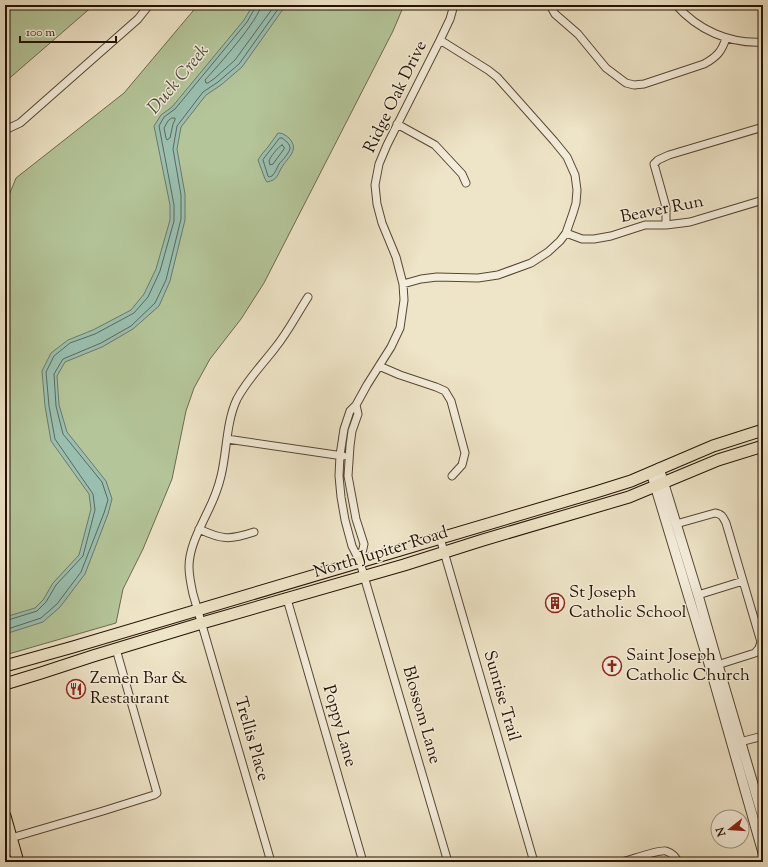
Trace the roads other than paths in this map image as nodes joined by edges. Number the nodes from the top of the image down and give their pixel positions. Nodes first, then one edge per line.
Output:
1 (149, 5) edge
2 (454, 5) edge
3 (550, 5) edge
4 (676, 5) edge
5 (726, 38) junction
6 (440, 40) junction
7 (763, 42) edge
8 (397, 124) junction
9 (763, 127) edge
10 (5, 130) edge
11 (466, 183) dead end
12 (763, 200) edge
13 (666, 225) junction
14 (566, 233) junction
15 (403, 284) junction
16 (308, 297) dead end
17 (379, 366) junction
18 (356, 405) junction
19 (763, 430) edge
20 (227, 439) junction
21 (763, 446) edge
22 (340, 455) junction
23 (349, 457) junction
24 (655, 470) junction
25 (452, 476) dead end
26 (660, 485) junction
27 (571, 500) junction
28 (574, 514) junction
29 (498, 521) junction
30 (676, 524) junction
31 (199, 528) junction
32 (254, 532) dead end
33 (502, 535) junction
34 (440, 538) junction
35 (444, 552) junction
36 (360, 562) junction
37 (364, 576) junction
38 (743, 581) junction
39 (698, 595) junction
40 (287, 599) junction
41 (198, 610) junction
42 (202, 623) junction
43 (89, 642) junction
44 (116, 649) junction
45 (93, 656) junction
46 (5, 666) edge
47 (714, 666) junction
48 (5, 684) edge
49 (763, 736) edge
50 (736, 743) junction
51 (5, 816) edge
52 (763, 818) edge
53 (11, 838) junction
54 (763, 853) edge
55 (18, 862) edge
56 (271, 862) edge
57 (362, 862) edge
58 (448, 862) edge
59 (534, 862) edge
60 (622, 862) edge
61 (678, 862) edge

1 - 10 street
2 - 6 street, Ridge Oak Drive
3 - 5 street
4 - 5 street
5 - 7 street
6 - 8 street, Ridge Oak Drive
6 - 14 street
8 - 11 street
8 - 15 street, Ridge Oak Drive
9 - 13 street
12 - 13 street, Beaver Run
13 - 14 street, Beaver Run
14 - 15 street
15 - 17 street, Ridge Oak Drive
16 - 20 street, Trellis Place
17 - 18 street, Ridge Oak Drive
17 - 25 street
18 - 22 street, Ridge Oak Drive
18 - 23 street, Ridge Oak Drive
19 - 24 main road, North Jupiter Road
20 - 22 street
20 - 31 street, Trellis Place
21 - 26 main road, North Jupiter Road
22 - 23 street
22 - 36 street, Ridge Oak Drive
23 - 36 street, Ridge Oak Drive
24 - 26 street
24 - 27 main road, North Jupiter Road
26 - 28 main road, North Jupiter Road
26 - 30 street
26 - 47 street
27 - 28 main road
27 - 29 main road, North Jupiter Road
28 - 33 main road, North Jupiter Road
29 - 33 main road
29 - 34 main road, North Jupiter Road
30 - 38 street
30 - 39 street
31 - 32 street
31 - 41 street, Trellis Place
33 - 35 main road, North Jupiter Road
34 - 35 street, Sunrise Trail
34 - 36 main road, North Jupiter Road
35 - 37 main road, North Jupiter Road
35 - 59 street, Sunrise Trail
36 - 37 street, Blossom Lane
36 - 41 main road, North Jupiter Road
37 - 40 main road, North Jupiter Road
37 - 58 street, Blossom Lane
38 - 39 street
38 - 47 street
39 - 47 street
40 - 42 main road, North Jupiter Road
40 - 57 street, Poppy Lane
41 - 42 street, Trellis Place
41 - 43 main road, North Jupiter Road
42 - 44 main road, North Jupiter Road
42 - 56 street, Trellis Place
43 - 45 main road
43 - 46 main road, North Jupiter Road
44 - 45 main road, North Jupiter Road
44 - 53 street
45 - 48 main road, North Jupiter Road
47 - 50 street
49 - 50 street
50 - 52 street
50 - 54 street
51 - 53 main road
53 - 55 main road
60 - 61 street

